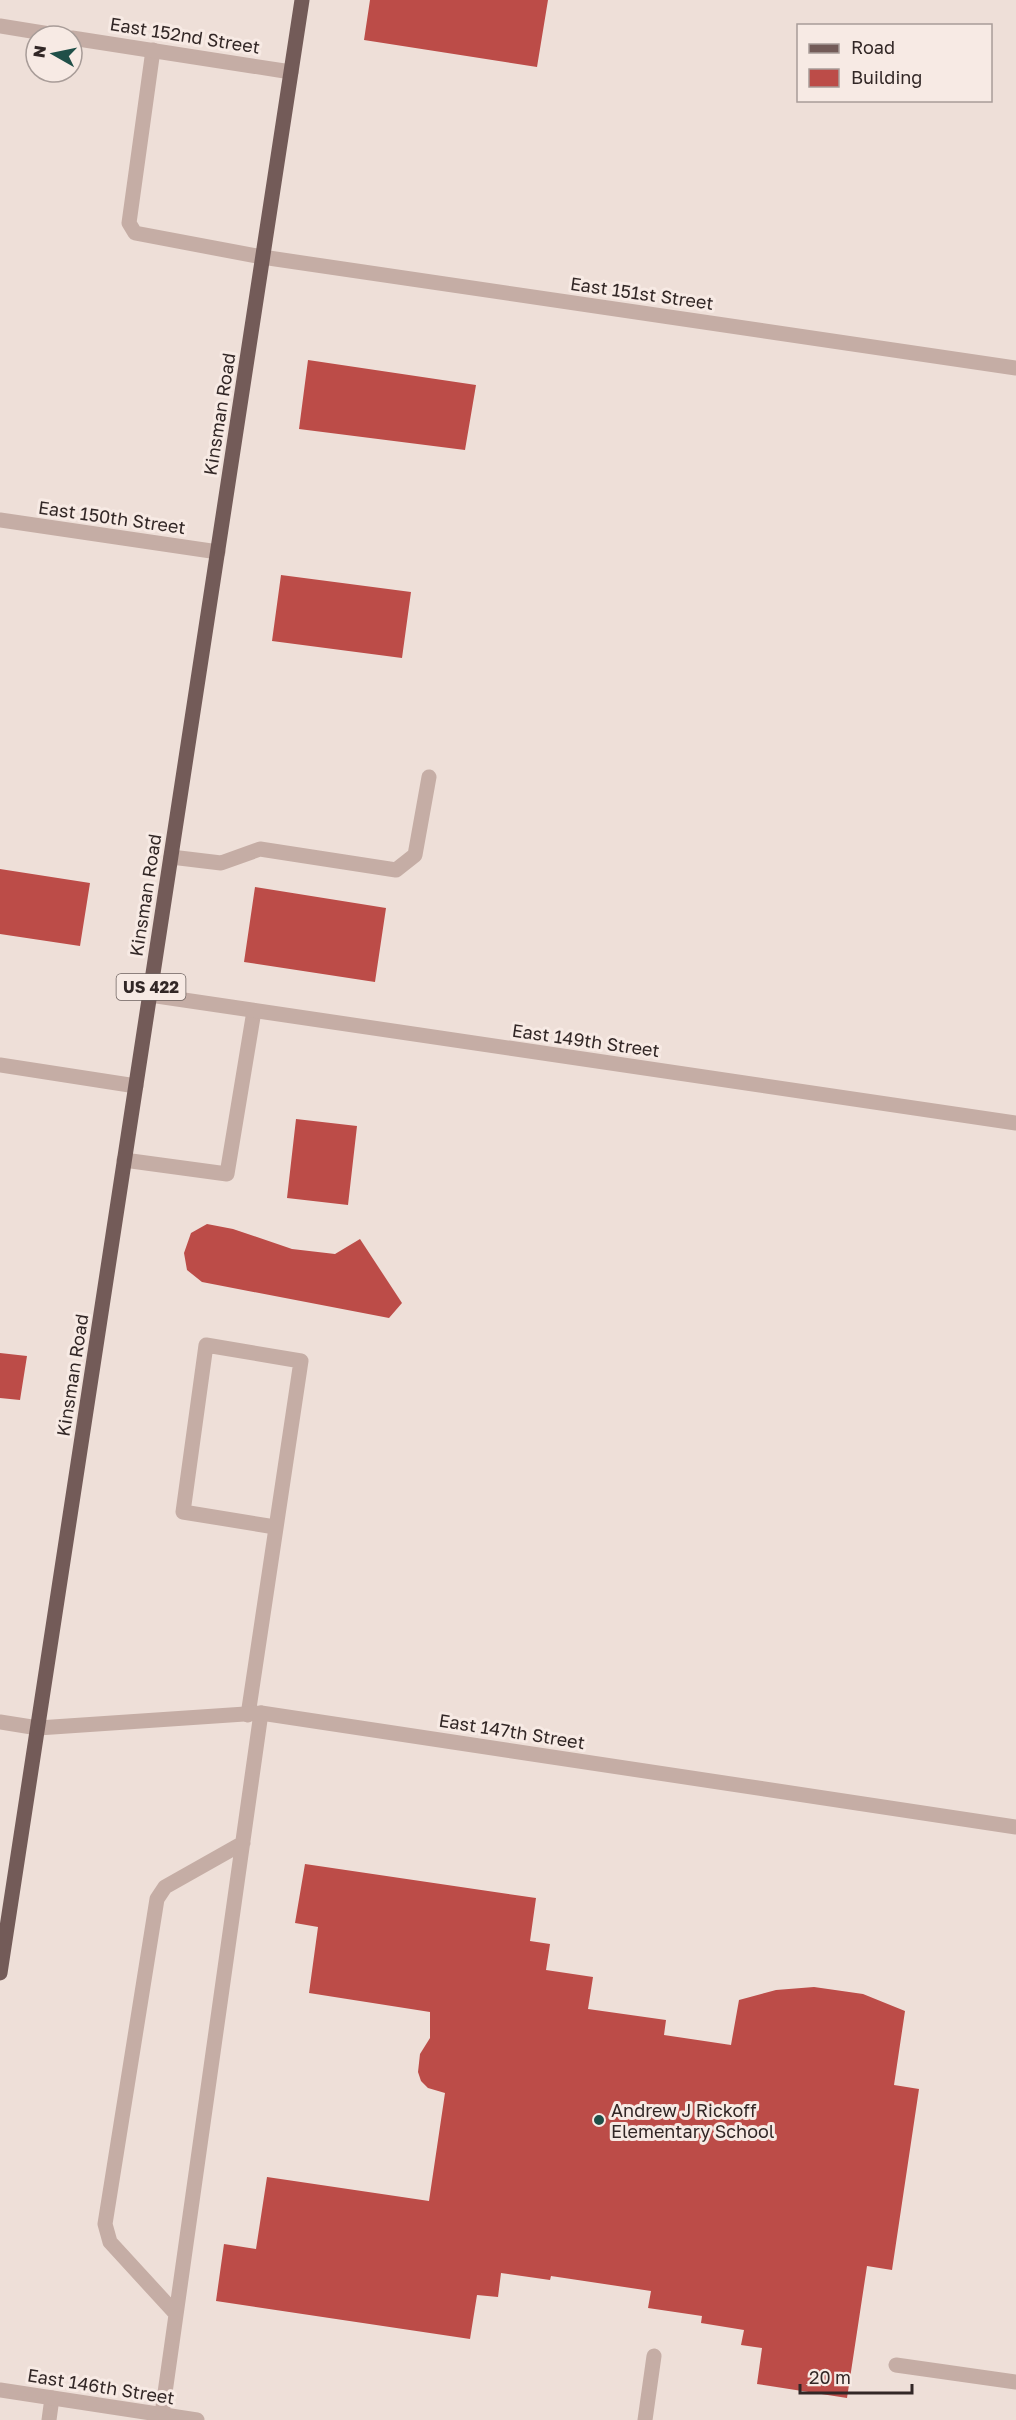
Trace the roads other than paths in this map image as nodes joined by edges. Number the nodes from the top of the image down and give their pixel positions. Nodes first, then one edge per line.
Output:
1 (302, 0) edge
2 (0, 26) edge
3 (24, 30) edge
4 (84, 40) edge
5 (153, 50) junction
6 (291, 72) junction
7 (262, 257) junction
8 (1016, 368) edge
9 (0, 520) edge
10 (218, 552) junction
11 (429, 777) dead end
12 (171, 857) junction
13 (150, 995) junction
14 (254, 1011) junction
15 (0, 1065) edge
16 (136, 1086) junction
17 (1016, 1123) edge
18 (124, 1160) junction
19 (275, 1527) junction
20 (255, 1714) junction
21 (0, 1722) edge
22 (38, 1728) junction
23 (1016, 1827) edge
24 (243, 1843) junction
25 (0, 1973) edge
26 (176, 2314) junction
27 (654, 2356) dead end
28 (896, 2365) dead end
29 (1016, 2382) edge
30 (0, 2390) edge
31 (52, 2398) junction
32 (171, 2417) edge
33 (49, 2420) edge
34 (197, 2420) edge
35 (645, 2420) edge

1 - 6 main road, Kinsman Road / US 422
2 - 3 street
4 - 5 street, East 152nd Street
5 - 6 street, East 152nd Street
5 - 7 street, East 151st Street
6 - 7 main road, Kinsman Road / US 422
7 - 8 street, East 151st Street
7 - 10 main road, Kinsman Road / US 422
9 - 10 street, East 150th Street
10 - 12 main road, Kinsman Road / US 422
11 - 12 street
12 - 13 main road, Kinsman Road / US 422
13 - 14 street, East 149th Street
13 - 16 main road, Kinsman Road / US 422
14 - 17 street, East 149th Street
14 - 18 street
15 - 16 street
16 - 18 main road, Kinsman Road / US 422
18 - 22 main road, Kinsman Road / US 422
19 - 19 street
19 - 20 street
20 - 22 street, East 147th Street
20 - 23 street, East 147th Street
20 - 24 street
21 - 22 street, East 147th Street
22 - 25 main road, Kinsman Road / US 422
24 - 26 street
24 - 26 street
26 - 32 street
27 - 35 street
28 - 29 street
30 - 31 street, East 146th Street
31 - 32 street, East 146th Street
31 - 33 street
32 - 34 street, East 146th Street

